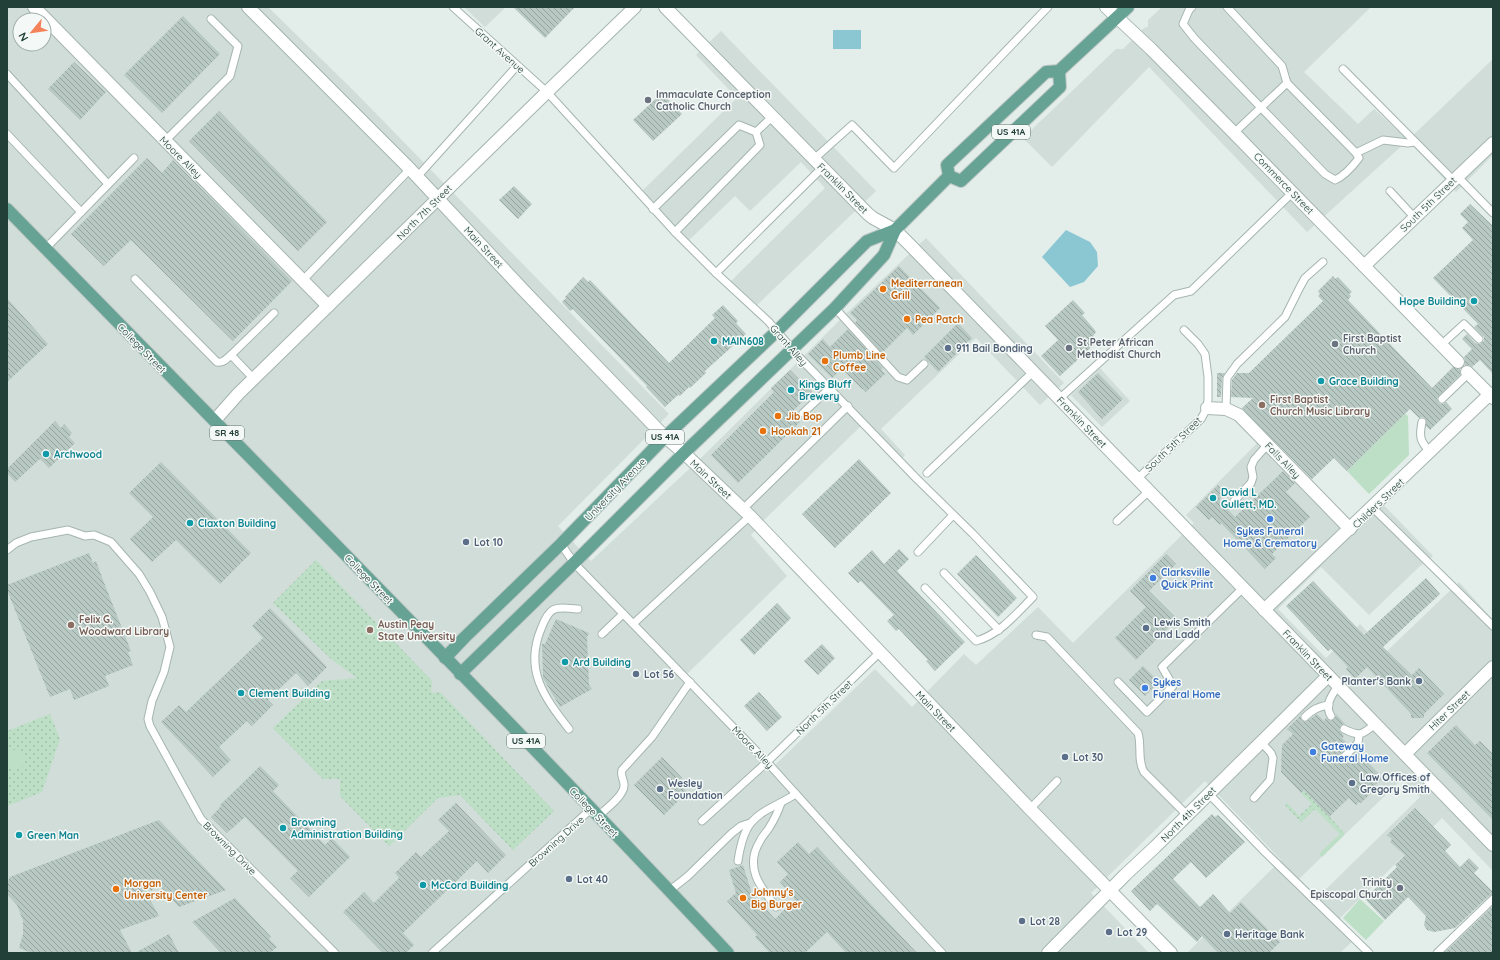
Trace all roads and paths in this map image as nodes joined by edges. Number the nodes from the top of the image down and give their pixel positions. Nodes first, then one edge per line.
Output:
1 (34, 7) edge
2 (248, 7) edge
3 (453, 7) edge
4 (635, 7) edge
5 (665, 7) edge
6 (1048, 7) edge
7 (1106, 7) edge
8 (1128, 7) edge
9 (1192, 7) edge
10 (1227, 7) edge
11 (1116, 17) junction
12 (211, 19) dead end
13 (517, 66) junction
14 (1343, 69) dead end
15 (1059, 71) junction
16 (7, 74) edge
17 (1287, 83) junction
18 (547, 92) junction
19 (1262, 107) junction
20 (772, 116) junction
21 (756, 132) junction
22 (1234, 132) junction
23 (7, 134) edge
24 (166, 140) junction
25 (1414, 142) junction
26 (1493, 143) edge
27 (1356, 153) junction
28 (134, 158) dead end
29 (818, 164) junction
30 (414, 173) junction
31 (949, 176) junction
32 (1455, 178) junction
33 (108, 184) junction
34 (1390, 191) dead end
35 (1293, 192) junction
36 (438, 198) junction
37 (7, 209) edge
38 (654, 209) junction
39 (81, 212) junction
40 (1493, 213) edge
41 (1414, 217) junction
42 (895, 230) junction
43 (675, 232) junction
44 (46, 248) junction
45 (1323, 262) dead end
46 (1364, 266) junction
47 (716, 273) junction
48 (135, 279) dead end
49 (303, 280) junction
50 (328, 306) junction
51 (834, 308) junction
52 (274, 313) dead end
53 (1184, 330) dead end
54 (777, 331) junction
55 (1479, 339) dead end
56 (1441, 345) junction
57 (793, 348) junction
58 (230, 355) junction
59 (1458, 362) dead end
60 (924, 364) dead end
61 (1033, 372) junction
62 (1468, 372) joint
63 (254, 379) junction
64 (830, 388) junction
65 (1491, 396) edge
66 (1059, 399) junction
67 (1442, 399) dead end
68 (848, 406) junction
69 (1207, 408) junction
70 (1226, 409) junction
71 (803, 413) dead end
72 (215, 420) junction
73 (1422, 422) dead end
74 (666, 437) junction
75 (1268, 444) junction
76 (1430, 452) junction
77 (684, 453) junction
78 (927, 473) dead end
79 (1137, 479) junction
80 (1149, 491) junction
81 (1234, 501) dead end
82 (1373, 508) junction
83 (746, 512) junction
84 (953, 515) junction
85 (1117, 520) dead end
86 (1350, 529) junction
87 (561, 544) junction
88 (7, 550) edge
89 (918, 552) dead end
90 (574, 563) junction
91 (944, 574) dead end
92 (925, 588) dead end
93 (1243, 588) junction
94 (578, 609) dead end
95 (1264, 610) junction
96 (623, 614) junction
97 (633, 624) junction
98 (1493, 626) edge
99 (999, 630) junction
100 (602, 634) dead end
101 (1036, 635) dead end
102 (880, 652) junction
103 (445, 658) junction
104 (1493, 667) edge
105 (460, 674) junction
106 (1328, 676) junction
107 (690, 682) junction
108 (1118, 682) dead end
109 (1338, 686) junction
110 (1329, 705) junction
111 (1331, 716) dead end
112 (1305, 717) dead end
113 (1375, 724) junction
114 (569, 729) dead end
115 (1344, 729) dead end
116 (1359, 734) junction
117 (1261, 742) junction
118 (1405, 754) junction
119 (1344, 757) dead end
120 (767, 762) junction
121 (1057, 781) dead end
122 (796, 794) junction
123 (1209, 794) junction
124 (1254, 798) dead end
125 (781, 803) junction
126 (1030, 808) junction
127 (595, 812) junction
128 (1187, 815) junction
129 (702, 821) dead end
130 (750, 823) junction
131 (1493, 845) edge
132 (738, 861) dead end
133 (1111, 890) junction
134 (669, 891) junction
135 (1493, 899) edge
136 (776, 907) dead end
137 (334, 953) edge
138 (432, 953) edge
139 (728, 953) edge
140 (942, 953) edge
141 (1048, 953) edge
142 (1171, 953) edge
143 (1368, 953) edge
144 (1437, 953) edge

1 - 24 street, Moore Alley
2 - 30 street, Main Street
3 - 13 lane, Grant Avenue
4 - 18 street, North 7th Street
5 - 20 street, Franklin Street
6 - 29 lane
7 - 11 street, Commerce Street
8 - 11 main road, US 41A
9 - 19 lane
10 - 17 lane
11 - 15 main road, US 41A
11 - 22 street, Commerce Street
12 - 24 lane
13 - 18 lane, Grant Avenue
13 - 30 lane
14 - 25 lane
15 - 31 main road, US 41A
15 - 31 main road, US 41A
16 - 33 lane
17 - 19 lane
17 - 27 lane
18 - 36 street, North 7th Street
18 - 38 lane, Grant Alley
19 - 22 lane
19 - 27 lane
20 - 21 lane
20 - 29 street, Franklin Street
21 - 38 lane
21 - 43 lane
22 - 35 street, Commerce Street
23 - 39 lane
24 - 49 street, Moore Alley
25 - 27 lane
25 - 32 lane
26 - 32 street, South 5th Street
28 - 33 lane
29 - 42 street, Franklin Street
29 - 47 lane
30 - 36 street, Main Street
30 - 49 lane
31 - 42 main road, University Avenue / US 41A
32 - 40 lane
32 - 41 street, South 5th Street
33 - 39 lane
34 - 41 lane
35 - 46 street, Commerce Street
35 - 66 lane
36 - 50 street, North 7th Street
36 - 74 street, Main Street
37 - 44 main road, College Street / SR 48
38 - 43 lane, Grant Alley
39 - 44 lane
41 - 46 street, South 5th Street
42 - 51 main road, University Avenue / US 41A
42 - 54 main road, University Avenue / US 41A
42 - 61 street, Franklin Street
43 - 47 lane, Grant Alley
44 - 72 main road, College Street / SR 48
45 - 70 lane
46 - 56 street, Commerce Street
47 - 54 lane, Grant Alley
48 - 58 lane
49 - 50 street, Moore Alley
50 - 63 street, North 7th Street
51 - 57 main road, University Avenue / US 41A
51 - 60 lane
52 - 58 lane
53 - 69 lane
54 - 57 lane, Grant Alley
54 - 74 main road, University Avenue / US 41A
55 - 56 lane
56 - 59 street, Commerce Street
57 - 64 lane, Grant Alley
57 - 77 main road, University Avenue / US 41A
58 - 63 lane
61 - 66 street, Franklin Street
61 - 78 lane
62 - 65 street
62 - 67 lane
63 - 72 street, North 7th Street
64 - 68 lane, Grant Alley
64 - 71 lane
65 - 76 street, Childers Street
66 - 79 street, Franklin Street
68 - 83 lane
68 - 84 lane, Grant Alley
69 - 70 street, Falls Alley
69 - 79 lane, South 5th Street
70 - 75 street, Falls Alley
72 - 103 main road, College Street / SR 48
73 - 76 lane
74 - 77 street, Main Street
74 - 87 main road, University Avenue / US 41A
75 - 81 lane
75 - 86 street, Falls Alley
76 - 82 street, Childers Street
77 - 83 street, Main Street
77 - 90 main road, University Avenue / US 41A
79 - 80 street, Franklin Street
80 - 85 lane
80 - 93 street, Franklin Street
82 - 86 street, Childers Street
82 - 98 lane
83 - 97 lane
83 - 102 street, Main Street
84 - 89 lane
84 - 99 lane, Grant Alley
86 - 95 street, Childers Street
87 - 90 lane, Moore Alley
87 - 103 main road, University Avenue / US 41A
88 - 137 lane, Browning Drive
90 - 96 lane, Moore Alley
90 - 105 main road, University Avenue / US 41A
91 - 99 lane
92 - 99 lane
93 - 95 street, Franklin Street
93 - 108 lane
94 - 114 lane
95 - 106 street, Franklin Street
96 - 97 lane, Moore Alley
96 - 100 lane
97 - 107 lane, Moore Alley
101 - 128 lane
102 - 120 lane, North 5th Street
102 - 126 street, Main Street
103 - 105 main road, College Street / US 41A
104 - 118 street, Hiter Street
105 - 127 main road, College Street / US 41A
106 - 109 street, Franklin Street
106 - 117 street, North 4th Street
107 - 120 lane, Moore Alley
107 - 127 lane, Browning Drive
109 - 110 lane
109 - 113 street, Franklin Street
110 - 111 lane
110 - 112 lane
113 - 116 lane
113 - 118 street, Franklin Street
115 - 116 lane
116 - 119 lane
117 - 123 street, North 4th Street
117 - 124 lane
118 - 131 street, Franklin Street
120 - 122 lane, Moore Alley
120 - 129 lane, North 5th Street
121 - 126 lane
122 - 125 lane
122 - 140 lane, Moore Alley
123 - 128 street, North 4th Street
123 - 143 lane
125 - 130 lane
125 - 136 lane
126 - 133 street, Main Street
127 - 134 main road, College Street / US 41A
127 - 138 lane, Browning Drive
128 - 133 street, North 4th Street
130 - 132 lane
130 - 134 lane
133 - 141 street, North 4th Street
133 - 142 street, Main Street
134 - 139 main road, College Street / US 41A
135 - 144 lane

